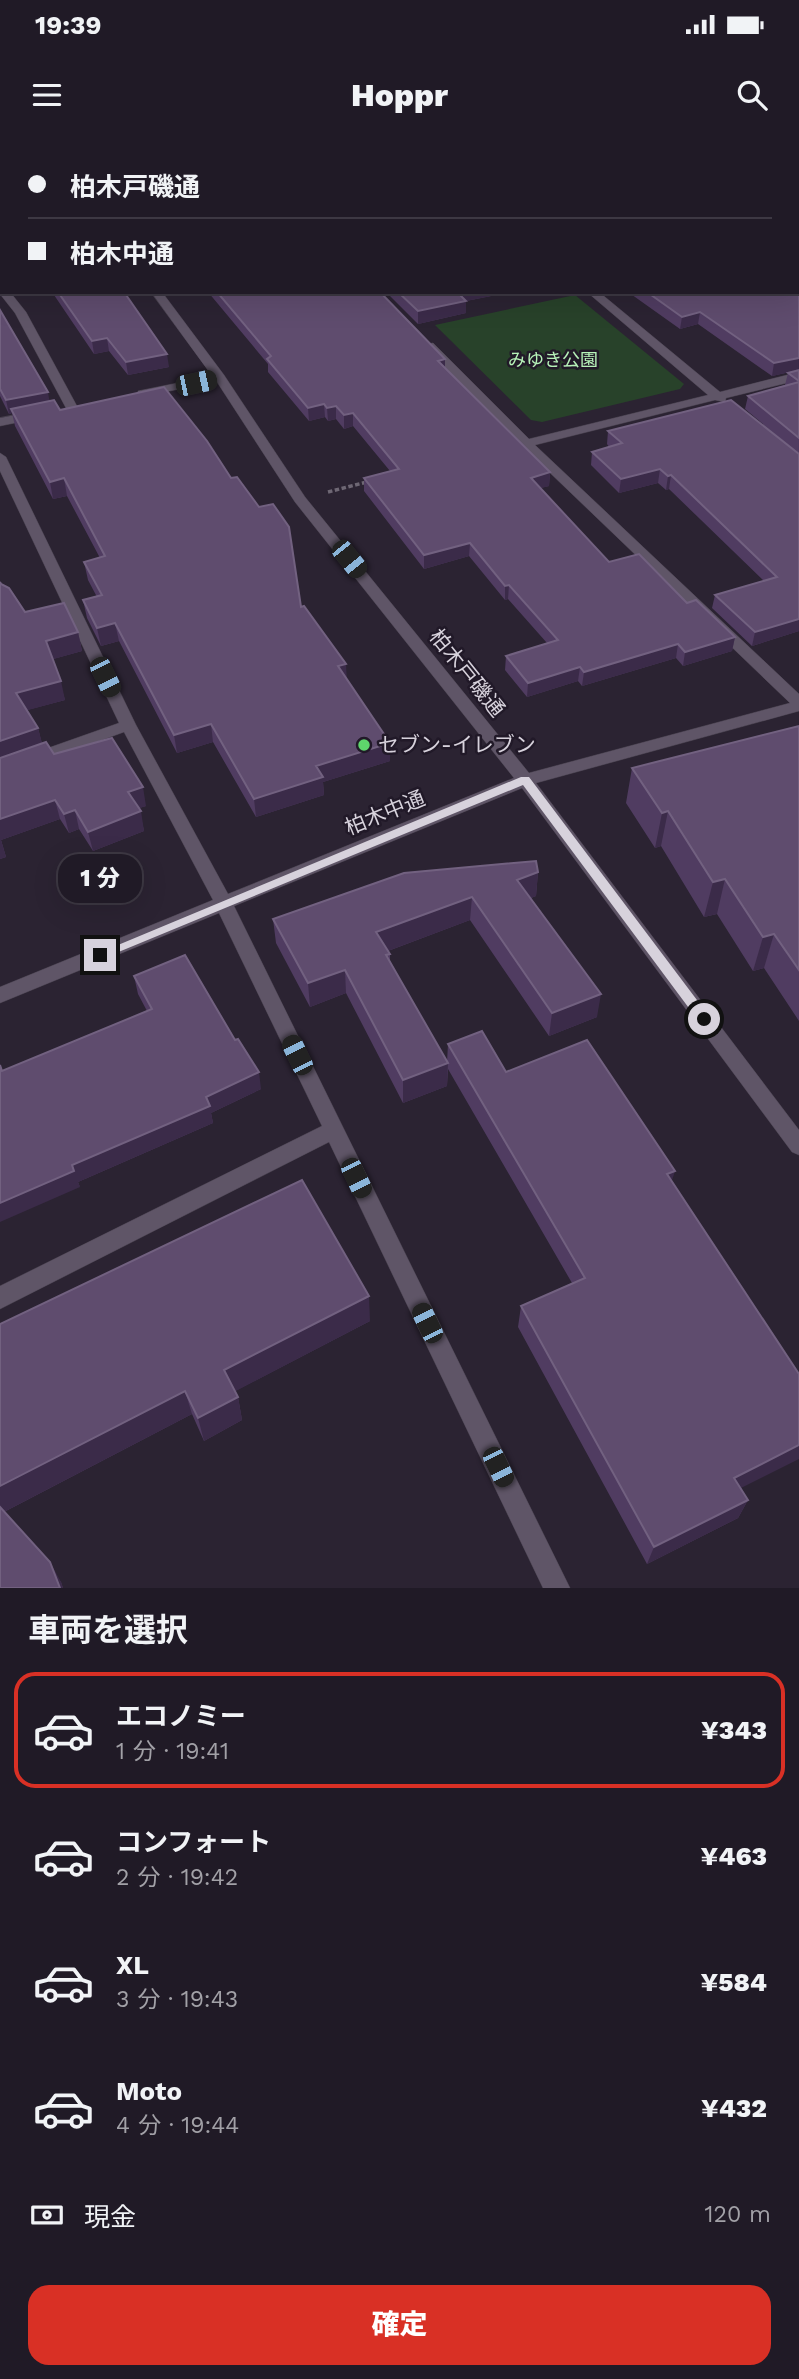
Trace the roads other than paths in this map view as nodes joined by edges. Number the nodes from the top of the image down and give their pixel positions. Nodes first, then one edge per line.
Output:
1 (6, 294) edge
2 (157, 294) edge
3 (594, 294) edge
4 (423, 339) edge
5 (799, 376) edge
6 (220, 378) junction
7 (126, 397) edge
8 (721, 399) junction
9 (85, 405) edge
10 (60, 411) junction
11 (0, 422) edge
12 (526, 443) junction
13 (0, 457) edge
14 (799, 705) edge
15 (128, 725) junction
16 (0, 771) edge
17 (525, 780) junction
18 (224, 904) junction
19 (0, 995) edge
20 (333, 1130) junction
21 (799, 1146) edge
22 (0, 1298) edge
23 (557, 1588) edge

1 - 10 street
2 - 6 street, 柏木戸磯通
3 - 8 street
4 - 12 street
5 - 8 street
6 - 7 street
6 - 17 street, 柏木戸磯通
8 - 12 street
9 - 10 street
10 - 11 street
12 - 14 street
13 - 15 street
14 - 17 street, 柏木中通
15 - 16 street
15 - 18 street
17 - 18 street, 柏木中通
17 - 21 street, 柏木戸磯通
18 - 19 street, 柏木中通
18 - 20 street
20 - 22 street
20 - 23 street

